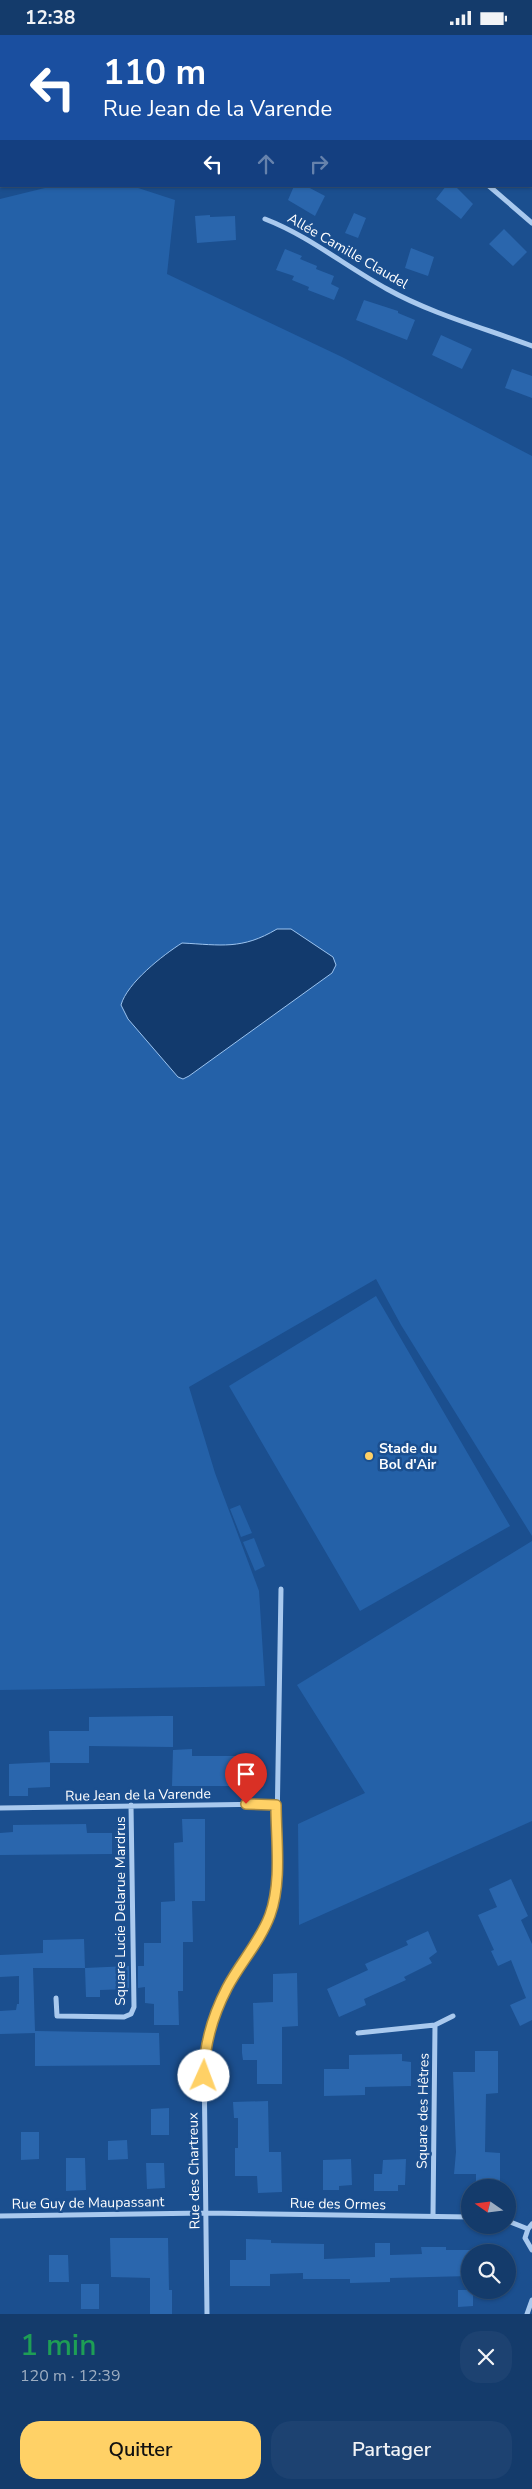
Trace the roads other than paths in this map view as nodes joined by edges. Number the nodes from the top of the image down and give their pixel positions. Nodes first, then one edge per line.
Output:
1 (490, 187) edge
2 (265, 219) dead end
3 (532, 223) edge
4 (532, 346) edge
5 (281, 1589) dead end
6 (131, 1805) junction
7 (276, 1805) junction
8 (0, 1808) edge
9 (56, 1998) dead end
10 (453, 2017) dead end
11 (435, 2025) junction
12 (358, 2033) dead end
13 (206, 2213) junction
14 (0, 2216) edge
15 (433, 2217) junction
16 (461, 2217) edge
17 (516, 2224) edge
18 (532, 2224) edge
19 (528, 2229) junction
20 (532, 2250) edge
21 (532, 2300) edge
22 (208, 2314) edge
23 (527, 2314) edge

1 - 3 street
2 - 4 street, Allée Camille Claudel
5 - 7 street, Rue des Chartreux
6 - 7 street, Rue Jean de la Varende
6 - 8 street, Rue Jean de la Varende
6 - 9 street, Square Lucie Delarue Mardrus
7 - 13 street, Rue des Chartreux
10 - 11 street
11 - 12 street
11 - 15 street, Square des Hêtres
13 - 14 street, Rue Guy de Maupassant
13 - 15 street, Rue des Ormes
13 - 22 street, Rue des Chartreux
15 - 16 street, Rue des Ormes
17 - 19 street
18 - 19 street
19 - 20 street
21 - 23 street

